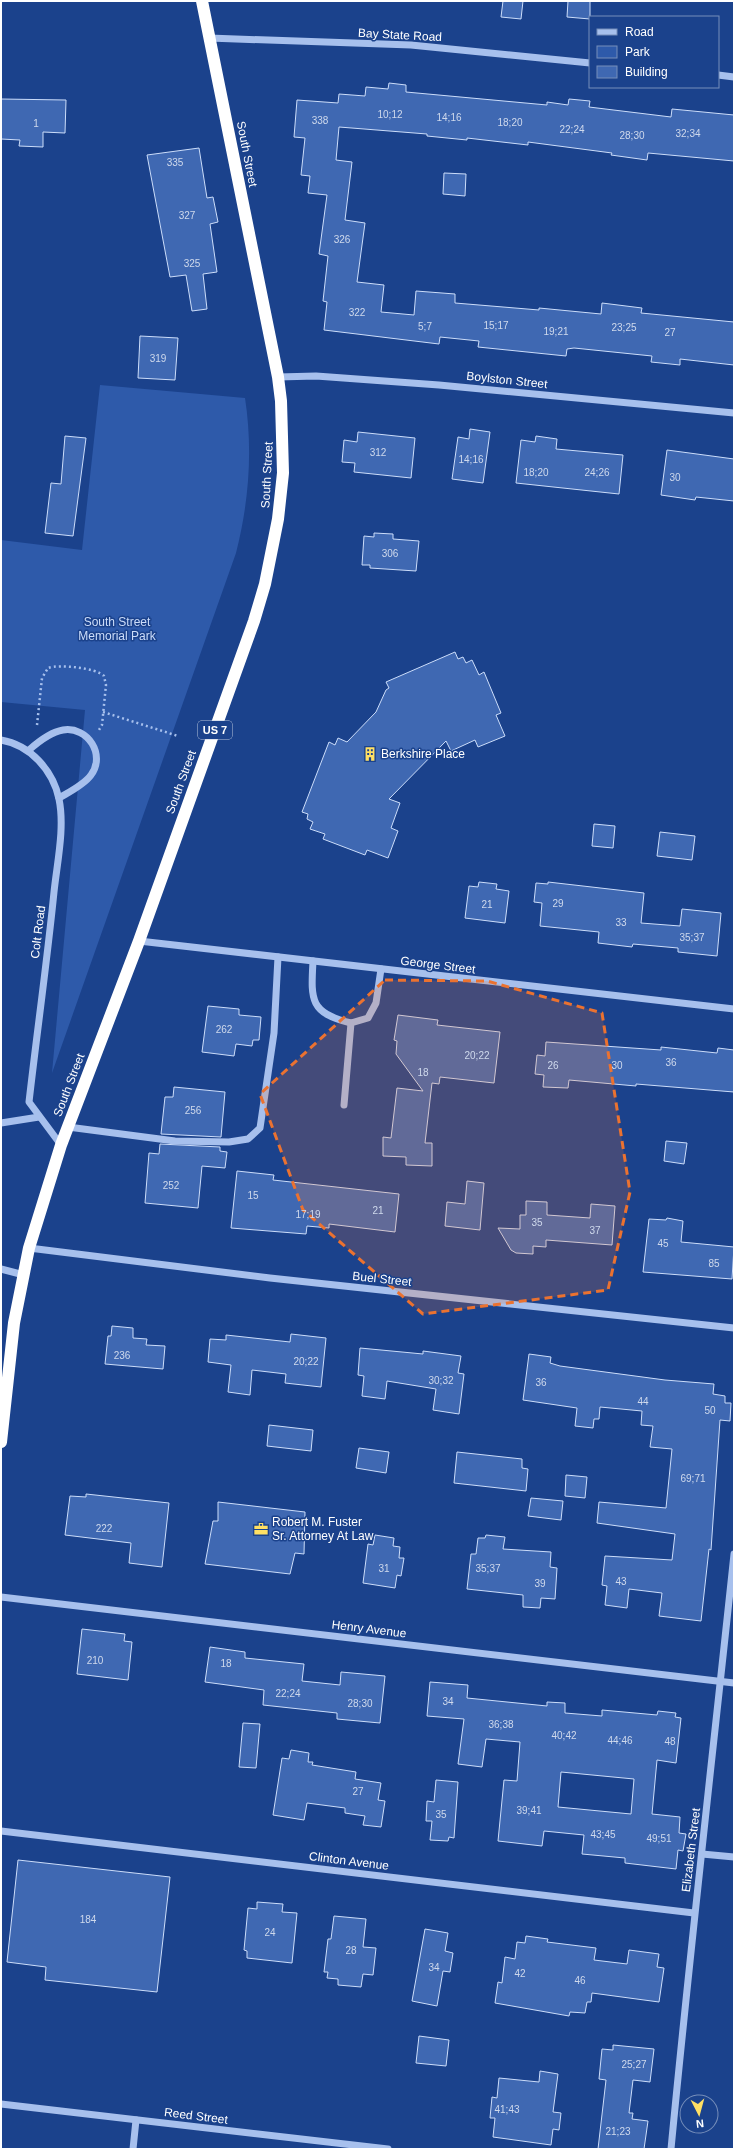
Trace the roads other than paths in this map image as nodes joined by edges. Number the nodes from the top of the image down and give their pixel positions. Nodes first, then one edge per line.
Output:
1 (202, 1) edge
2 (209, 38) junction
3 (589, 63) edge
4 (719, 75) edge
5 (734, 77) edge
6 (278, 377) junction
7 (734, 413) edge
8 (1, 740) edge
9 (29, 750) junction
10 (59, 798) junction
11 (139, 941) junction
12 (278, 957) junction
13 (314, 961) junction
14 (381, 969) junction
15 (734, 1009) edge
16 (351, 1023) junction
17 (344, 1105) dead end
18 (39, 1117) junction
19 (1, 1122) edge
20 (68, 1127) junction
21 (61, 1145) junction
22 (29, 1248) junction
23 (1, 1269) edge
24 (24, 1275) junction
25 (734, 1328) edge
26 (1, 1442) edge
27 (734, 1554) edge
28 (1, 1597) edge
29 (720, 1682) junction
30 (734, 1683) edge
31 (1, 1831) edge
32 (702, 1854) junction
33 (734, 1857) edge
34 (694, 1913) junction
35 (1, 2104) edge
36 (136, 2120) junction
37 (133, 2149) edge
38 (388, 2149) edge
39 (671, 2149) edge

1 - 2 highway, South Street / US 7
2 - 3 street, Bay State Road
2 - 6 highway, South Street / US 7
4 - 5 street
6 - 7 street, Boylston Street
6 - 11 highway, South Street / US 7
8 - 9 street, Colt Road
9 - 10 street, Colt Road
9 - 10 street
10 - 18 street, Colt Road
11 - 12 street, George Street
11 - 20 highway, South Street / US 7
12 - 13 street, George Street
12 - 20 street
13 - 14 street, George Street
13 - 16 street
14 - 15 street, George Street
14 - 16 street
16 - 17 street
18 - 19 street
18 - 21 street, Colt Road
20 - 21 highway, South Street / US 7
21 - 22 highway, South Street / US 7
22 - 24 highway, South Street / US 7
22 - 25 street, Buel Street
23 - 24 street
24 - 26 highway, South Street / US 7
27 - 29 street, Elizabeth Street
28 - 29 street, Henry Avenue
29 - 30 street, Henry Avenue
29 - 32 street, Elizabeth Street
31 - 34 street, Clinton Avenue
32 - 33 street
32 - 34 street, Elizabeth Street
34 - 39 street, Elizabeth Street
35 - 36 street, Reed Street
36 - 37 street
36 - 38 street, Reed Street

